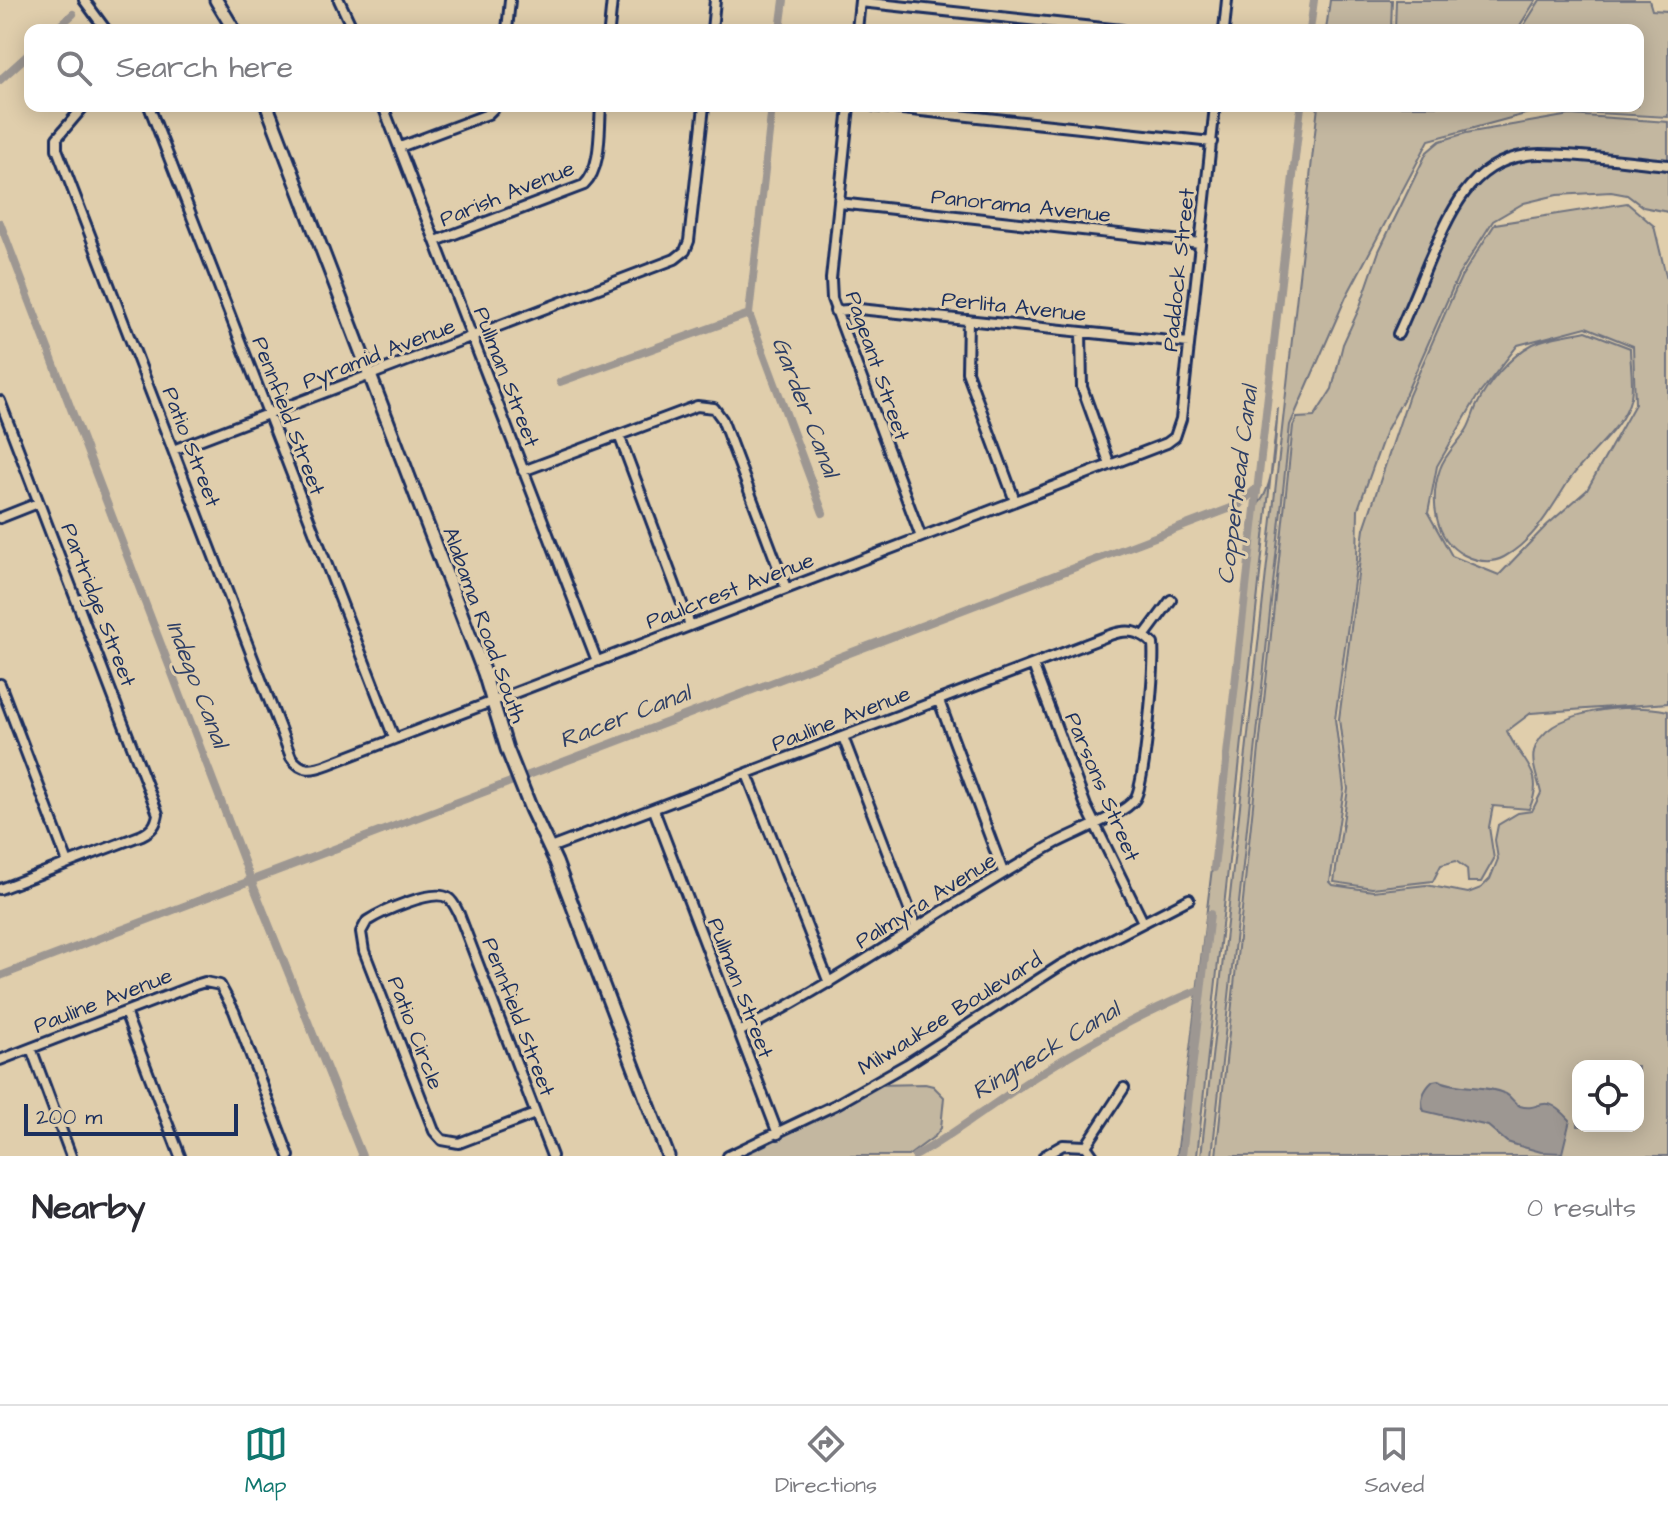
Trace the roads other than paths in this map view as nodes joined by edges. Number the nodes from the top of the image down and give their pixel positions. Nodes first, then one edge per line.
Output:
1 (84, 0) edge
2 (216, 0) edge
3 (339, 0) edge
4 (510, 0) edge
5 (612, 0) edge
6 (715, 0) edge
7 (1227, 0) edge
8 (860, 1) edge
9 (102, 24) edge
10 (230, 24) edge
11 (350, 24) edge
12 (508, 24) edge
13 (610, 24) edge
14 (713, 24) edge
15 (858, 24) edge
16 (1068, 24) edge
17 (1225, 24) edge
18 (78, 112) edge
19 (151, 112) edge
20 (269, 112) edge
21 (385, 112) edge
22 (490, 112) edge
23 (600, 112) edge
24 (703, 112) edge
25 (848, 112) edge
26 (930, 112) edge
27 (1214, 112) edge
28 (1212, 142) junction
29 (400, 147) junction
30 (1668, 165) edge
31 (839, 203) junction
32 (436, 241) junction
33 (1200, 243) junction
34 (835, 311) junction
35 (968, 320) junction
36 (1081, 332) junction
37 (1398, 334) dead end
38 (472, 337) junction
39 (1189, 343) junction
40 (369, 375) junction
41 (0, 401) edge
42 (268, 415) junction
43 (619, 435) junction
44 (1175, 437) joint
45 (173, 450) junction
46 (1110, 465) junction
47 (523, 471) junction
48 (1015, 501) junction
49 (38, 503) junction
50 (0, 518) edge
51 (921, 537) junction
52 (786, 588) junction
53 (1171, 600) dead end
54 (690, 625) junction
55 (1145, 635) junction
56 (597, 661) junction
57 (1033, 665) junction
58 (0, 684) edge
59 (493, 701) junction
60 (939, 701) junction
61 (843, 737) junction
62 (394, 738) junction
63 (297, 766) joint
64 (747, 774) junction
65 (654, 810) junction
66 (1094, 823) junction
67 (550, 848) junction
68 (68, 863) junction
69 (1003, 872) junction
70 (0, 889) edge
71 (444, 895) joint
72 (1189, 899) dead end
73 (1143, 922) junction
74 (916, 927) junction
75 (829, 983) junction
76 (125, 1012) junction
77 (739, 1032) junction
78 (31, 1048) junction
79 (0, 1060) edge
80 (1124, 1088) dead end
81 (535, 1114) junction
82 (778, 1134) junction
83 (1086, 1146) junction
84 (71, 1156) edge
85 (180, 1156) edge
86 (289, 1156) edge
87 (552, 1156) edge
88 (668, 1156) edge
89 (728, 1156) edge
90 (1044, 1156) edge
91 (1093, 1156) edge

1 - 9 street
2 - 10 street
3 - 11 street
4 - 12 street
5 - 13 street
6 - 14 street
7 - 17 street
8 - 15 street
8 - 16 street
18 - 45 street, Patio Street
19 - 42 street, Pennfield Street
20 - 40 street, Alabama Road South
21 - 29 street, Pullman Street
22 - 29 street
23 - 32 street, Parish Avenue
24 - 38 street, Pyramid Avenue
25 - 31 street, Pageant Street
26 - 28 street
27 - 28 street, Paddock Street
28 - 33 street, Paddock Street
29 - 32 street, Pullman Street
30 - 37 street
31 - 33 street, Panorama Avenue
31 - 34 street, Pageant Street
32 - 38 street, Pullman Street
33 - 39 street, Paddock Street
34 - 35 street, Perlita Avenue
34 - 51 street, Pageant Street
35 - 36 street, Perlita Avenue
35 - 48 street
36 - 39 street, Perlita Avenue
36 - 46 street
38 - 40 street, Pyramid Avenue
38 - 47 street, Pullman Street
39 - 44 street, Paddock Street
40 - 42 street, Pyramid Avenue
40 - 59 street, Alabama Road South
41 - 49 street, Partridge Street
42 - 45 street, Pyramid Avenue
42 - 62 street, Pennfield Street
43 - 47 street
43 - 52 street
43 - 54 street
44 - 46 street, Paulcrest Avenue
45 - 63 street, Patio Street
46 - 48 street, Paulcrest Avenue
47 - 56 street, Pullman Street
48 - 51 street, Paulcrest Avenue
49 - 50 street
49 - 68 street, Partridge Street
51 - 52 street, Paulcrest Avenue
52 - 54 street, Paulcrest Avenue
53 - 55 street
54 - 56 street, Paulcrest Avenue
55 - 57 street, Pauline Avenue
55 - 66 street, Palmyra Avenue
56 - 59 street, Paulcrest Avenue
57 - 60 street, Pauline Avenue
57 - 66 street, Parsons Street
58 - 68 street
59 - 62 street, Paulcrest Avenue
59 - 67 street, Alabama Road South
60 - 61 street, Pauline Avenue
60 - 69 street
61 - 64 street, Pauline Avenue
61 - 74 street
62 - 63 street, Paulcrest Avenue
64 - 65 street, Pauline Avenue
64 - 75 street
65 - 67 street, Pauline Avenue
65 - 77 street, Pullman Street
66 - 69 street, Palmyra Avenue
66 - 73 street, Parsons Street
67 - 88 street, Alabama Road South
68 - 70 street
69 - 74 street, Palmyra Avenue
71 - 81 street, Pennfield Street
71 - 81 street, Patio Circle
72 - 73 street, Milwaukee Boulevard
73 - 82 street, Milwaukee Boulevard
74 - 75 street, Palmyra Avenue
75 - 77 street, Palmyra Avenue
76 - 78 street, Pauline Avenue
76 - 85 street
76 - 86 street, Pauline Avenue
77 - 82 street, Pullman Street
78 - 79 street, Pauline Avenue
78 - 84 street
80 - 83 street
81 - 87 street, Pennfield Street
82 - 89 street, Milwaukee Boulevard
83 - 90 street
83 - 91 street

